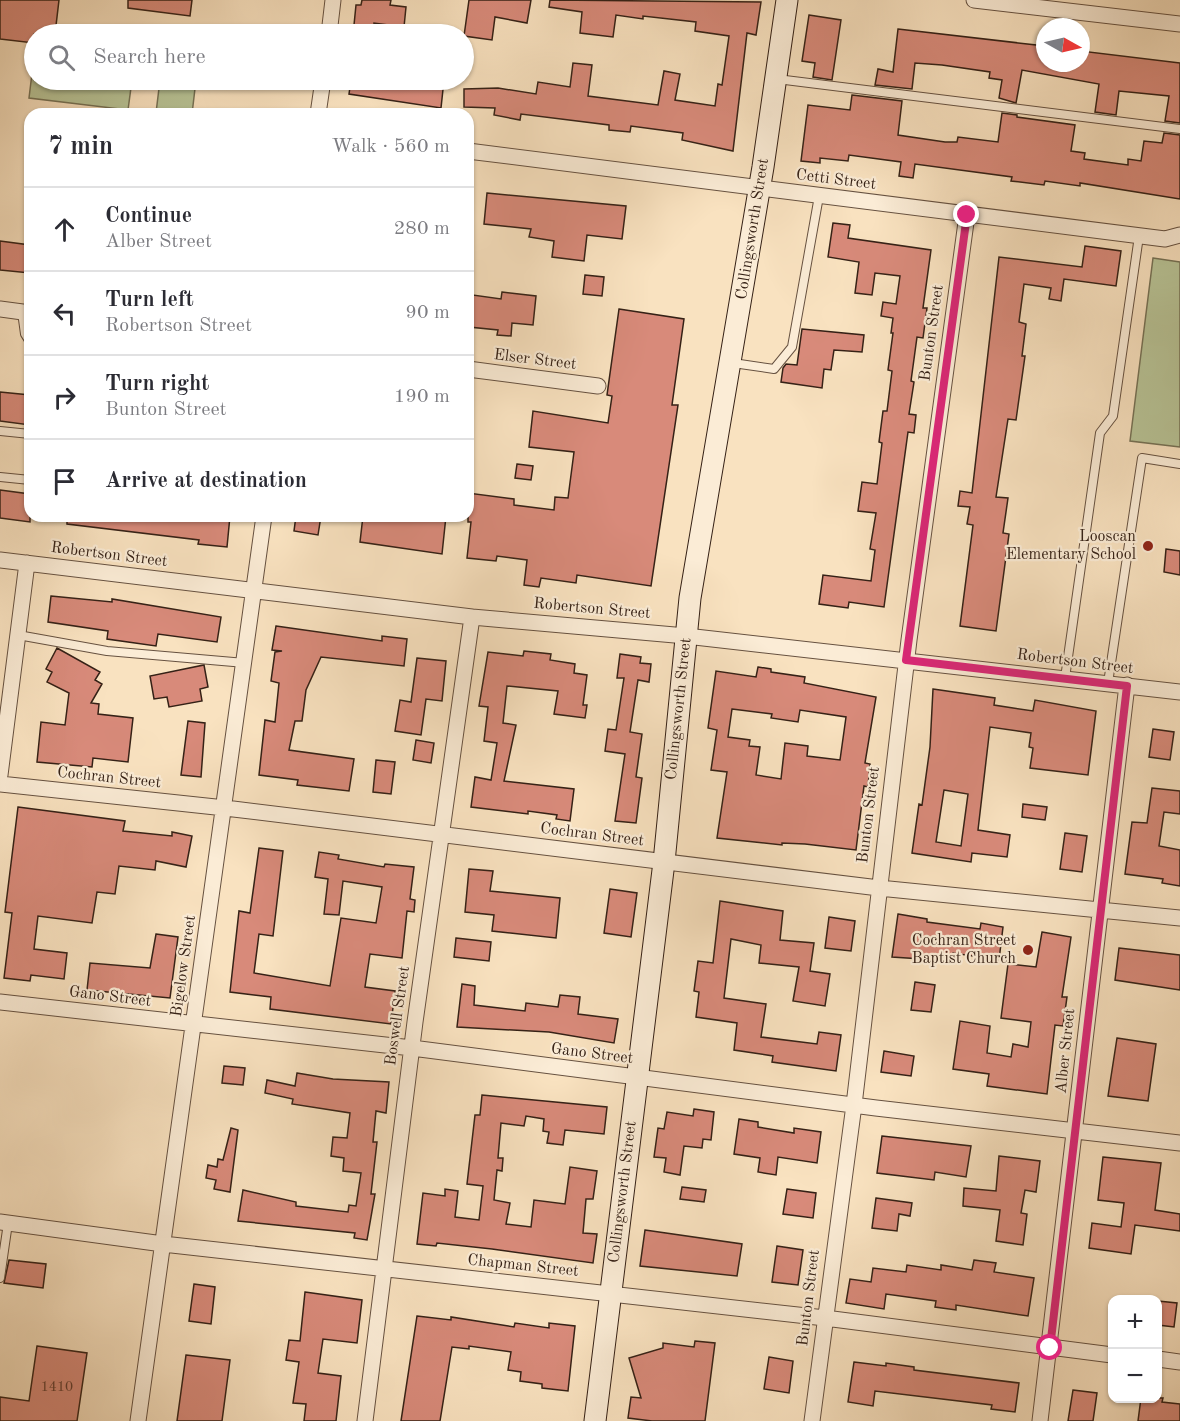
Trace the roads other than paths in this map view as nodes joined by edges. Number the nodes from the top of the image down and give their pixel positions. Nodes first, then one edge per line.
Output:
1 (333, 0) edge
2 (787, 0) edge
3 (974, 0) edge
4 (330, 24) edge
5 (1180, 24) edge
6 (777, 80) junction
7 (321, 90) edge
8 (319, 108) edge
9 (1180, 129) edge
10 (474, 152) edge
11 (760, 189) junction
12 (819, 196) junction
13 (967, 215) junction
14 (1180, 235) edge
15 (1139, 236) junction
16 (0, 309) edge
17 (24, 312) edge
18 (731, 363) junction
19 (474, 370) edge
20 (598, 386) dead end
21 (0, 430) edge
22 (24, 433) edge
23 (1180, 464) edge
24 (0, 477) edge
25 (24, 479) edge
26 (263, 522) edge
27 (0, 560) edge
28 (27, 563) junction
29 (255, 590) junction
30 (472, 617) junction
31 (18, 635) junction
32 (686, 636) junction
33 (906, 660) junction
34 (245, 663) junction
35 (1065, 678) junction
36 (1108, 683) junction
37 (1127, 686) junction
38 (1180, 692) edge
39 (0, 775) edge
40 (0, 784) edge
41 (225, 808) junction
42 (442, 836) junction
43 (664, 862) junction
44 (879, 888) junction
45 (1100, 909) junction
46 (1180, 918) edge
47 (0, 1002) edge
48 (193, 1024) junction
49 (412, 1048) junction
50 (637, 1077) junction
51 (854, 1105) junction
52 (1075, 1130) junction
53 (1180, 1143) edge
54 (4, 1222) edge
55 (163, 1244) junction
56 (385, 1268) junction
57 (0, 1278) edge
58 (611, 1293) junction
59 (825, 1318) junction
60 (1050, 1348) junction
61 (1108, 1354) edge
62 (1162, 1360) edge
63 (1180, 1362) edge
64 (138, 1421) edge
65 (365, 1421) edge
66 (595, 1421) edge
67 (812, 1421) edge
68 (1040, 1421) edge

1 - 4 street
2 - 6 main road, Collingsworth Street
3 - 5 street
6 - 9 lane
6 - 11 main road, Collingsworth Street
7 - 8 street
10 - 11 street, Cetti Street
11 - 12 street, Cetti Street
11 - 18 main road, Collingsworth Street
12 - 13 street, Cetti Street
12 - 18 lane
13 - 15 street, Cetti Street
13 - 33 street, Bunton Street
14 - 15 street, Cetti Street
15 - 35 lane
16 - 17 street
18 - 32 main road, Collingsworth Street
19 - 20 street, Elser Street
21 - 22 lane
23 - 36 lane
24 - 25 lane
26 - 29 street, Bigelow Street
27 - 28 street, Robertson Street
28 - 29 street, Robertson Street
28 - 31 street
29 - 30 street, Robertson Street
29 - 34 street, Bigelow Street
30 - 32 street, Robertson Street
30 - 42 street, Boswell Street
31 - 34 lane
31 - 39 street
32 - 33 street, Robertson Street
32 - 43 main road, Collingsworth Street
33 - 35 street, Robertson Street
33 - 44 street, Bunton Street
34 - 41 street, Bigelow Street
35 - 36 street, Robertson Street
36 - 37 street, Robertson Street
37 - 38 street, Robertson Street
37 - 45 street, Alber Street
40 - 41 street, Cochran Street
41 - 42 street, Cochran Street
41 - 48 street, Bigelow Street
42 - 43 street, Cochran Street
42 - 49 street, Boswell Street
43 - 44 street, Cochran Street
43 - 50 main road, Collingsworth Street
44 - 45 street, Cochran Street
44 - 51 street, Bunton Street
45 - 46 street, Cochran Street
45 - 52 street, Alber Street
47 - 48 street, Gano Street
48 - 49 street, Gano Street
48 - 55 street, Bigelow Street
49 - 50 street, Gano Street
49 - 56 street, Boswell Street
50 - 51 street, Gano Street
50 - 58 main road, Collingsworth Street
51 - 52 street, Gano Street
51 - 59 street, Bunton Street
52 - 53 street, Gano Street
52 - 60 street, Alber Street
54 - 55 street, Chapman Street
54 - 57 lane
55 - 56 street, Chapman Street
55 - 64 street, Bigelow Street
56 - 58 street, Chapman Street
56 - 65 street, Boswell Street
58 - 59 street, Chapman Street
58 - 66 main road, Collingsworth Street
59 - 60 street, Chapman Street
59 - 67 street, Bunton Street
60 - 61 street, Chapman Street
60 - 68 street, Alber Street
62 - 63 street

